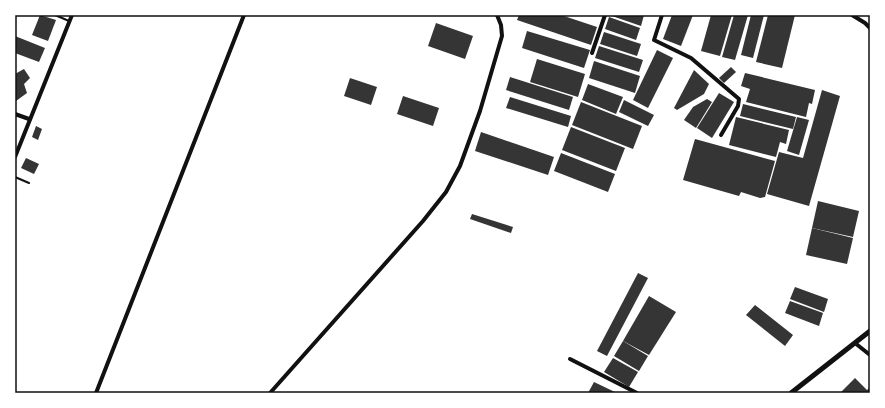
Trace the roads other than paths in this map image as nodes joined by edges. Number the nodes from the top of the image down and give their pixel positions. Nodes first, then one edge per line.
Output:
1 (55, 15) edge
2 (72, 15) edge
3 (244, 15) edge
4 (497, 15) edge
5 (605, 15) edge
6 (662, 15) edge
7 (854, 16) edge
8 (70, 21) junction
9 (870, 28) edge
10 (592, 53) dead end
11 (15, 114) edge
12 (29, 119) junction
13 (721, 135) dead end
14 (15, 157) edge
15 (15, 178) edge
16 (29, 183) dead end
17 (870, 331) edge
18 (855, 343) junction
19 (870, 355) edge
20 (570, 359) dead end
21 (96, 393) edge
22 (270, 393) edge
23 (637, 393) edge
24 (791, 393) edge

1 - 8 lane
2 - 8 street
3 - 21 street
4 - 22 street
5 - 10 street
6 - 13 street
7 - 9 street
8 - 12 street
11 - 12 street
12 - 14 street
15 - 16 lane
17 - 18 street
18 - 19 street
18 - 24 street
20 - 23 street

